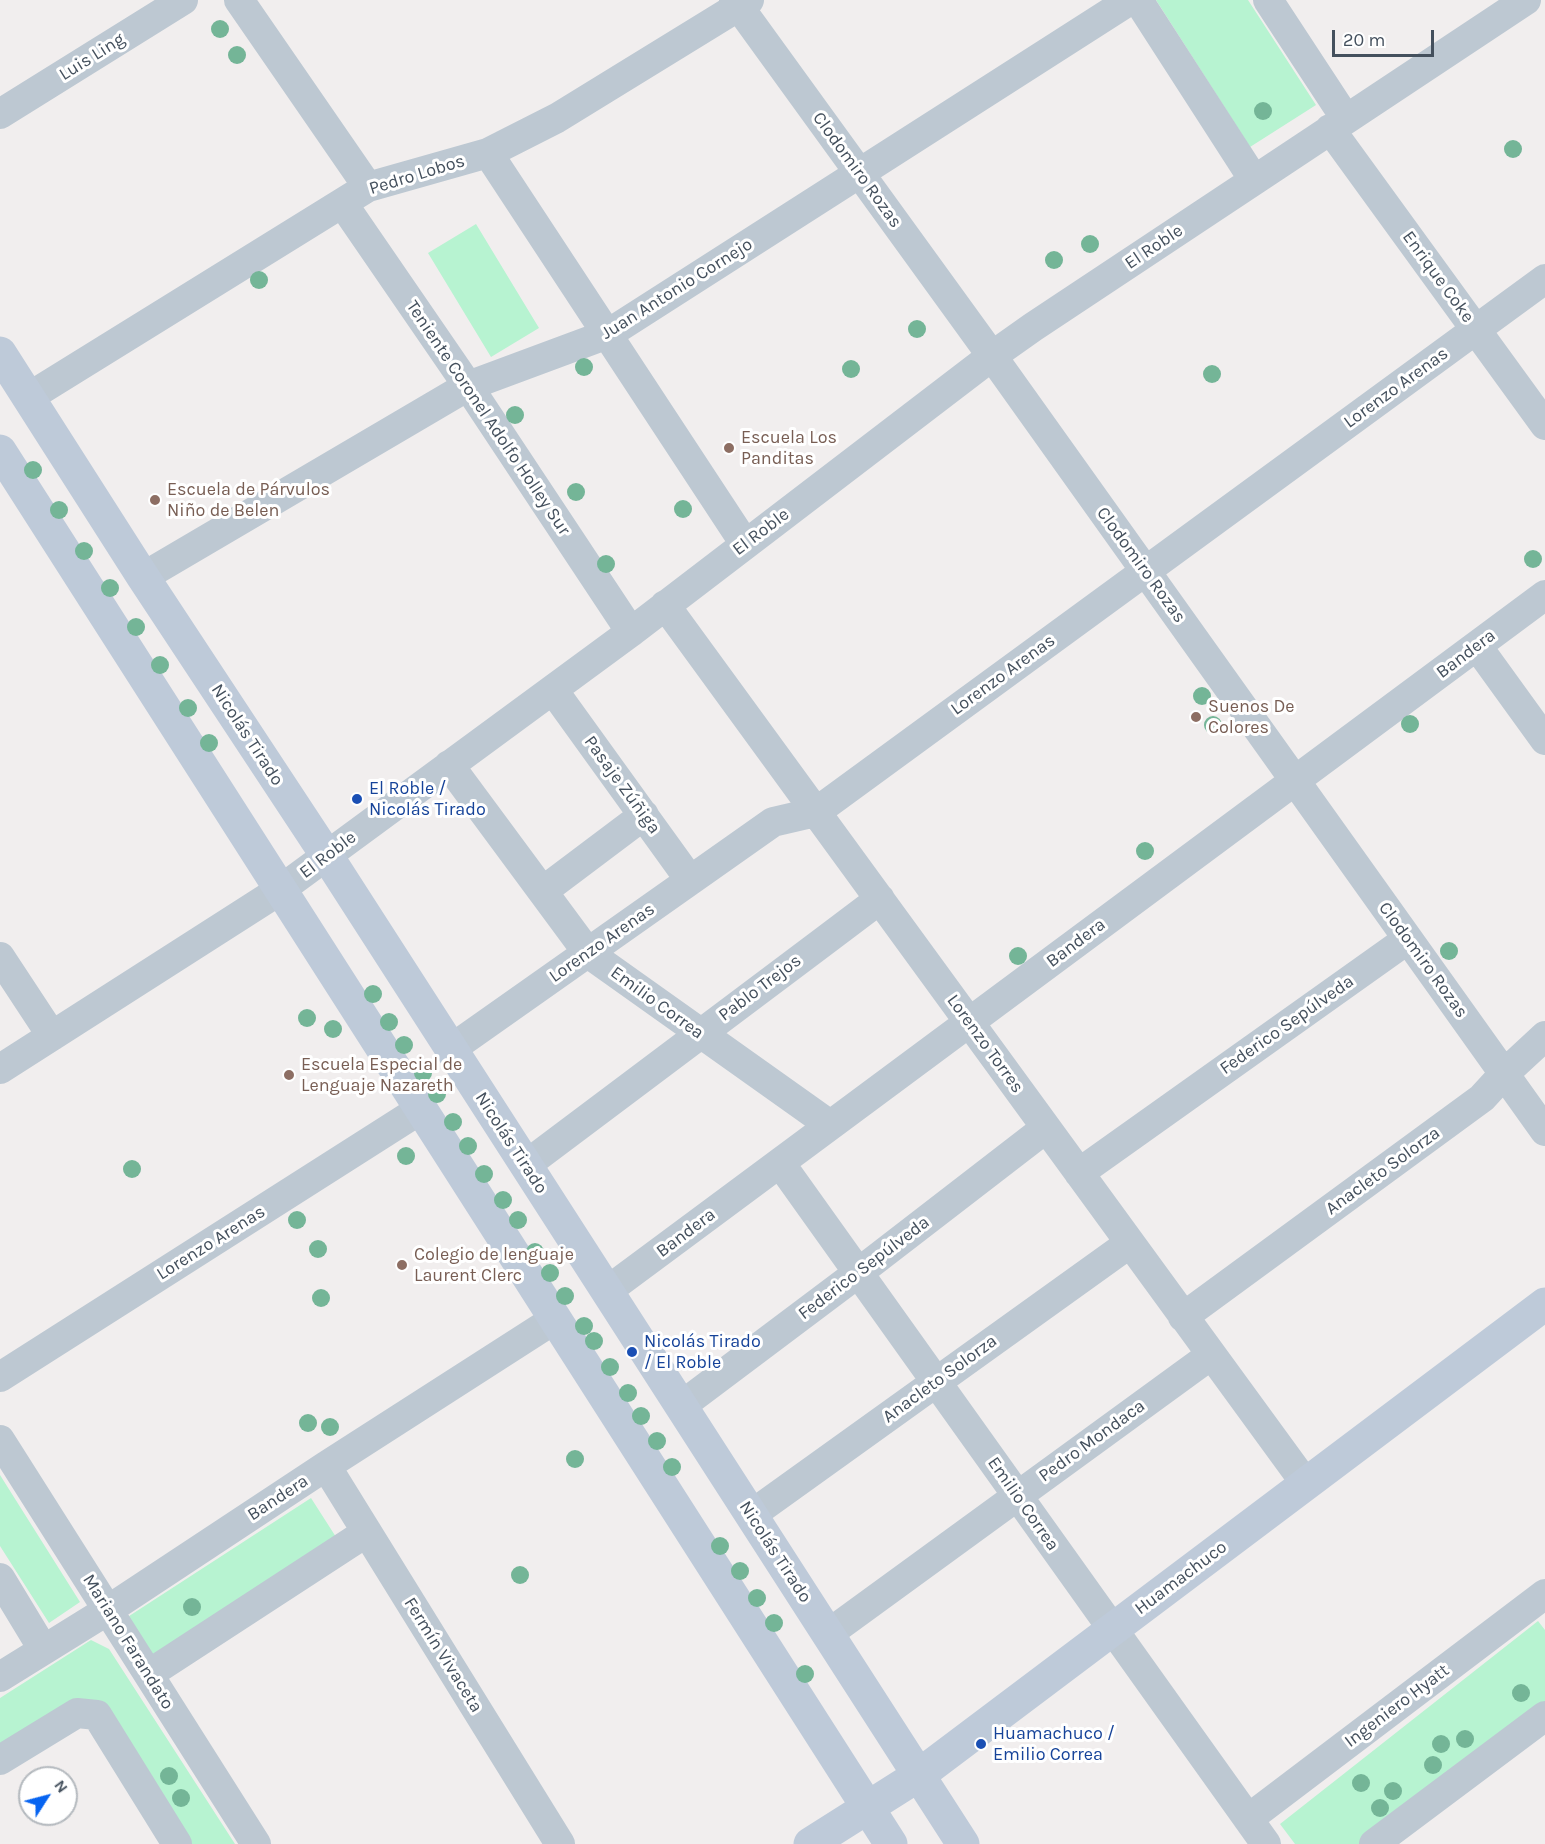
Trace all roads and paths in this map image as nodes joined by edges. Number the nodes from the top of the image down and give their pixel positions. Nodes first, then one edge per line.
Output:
1 (183, 0) edge
2 (239, 0) edge
3 (1130, 0) edge
4 (1138, 0) edge
5 (1268, 0) edge
6 (1526, 0) edge
7 (740, 2) edge
8 (0, 114) edge
9 (1338, 124) junction
10 (488, 153) junction
11 (860, 174) junction
12 (1254, 180) junction
13 (368, 187) junction
14 (343, 204) junction
15 (1545, 279) edge
16 (1476, 330) junction
17 (608, 334) junction
18 (0, 353) edge
19 (992, 356) junction
20 (468, 386) junction
21 (28, 397) junction
22 (1545, 425) edge
23 (0, 451) edge
24 (745, 544) junction
25 (1145, 571) junction
26 (143, 577) junction
27 (1545, 595) edge
28 (665, 605) junction
29 (631, 632) junction
30 (1477, 646) junction
31 (553, 690) junction
32 (1545, 740) edge
33 (449, 765) junction
34 (1294, 781) junction
35 (816, 812) junction
36 (644, 815) junction
37 (327, 856) junction
38 (690, 880) junction
39 (280, 890) junction
40 (543, 891) junction
41 (880, 899) junction
42 (1408, 939) junction
43 (588, 953) junction
44 (0, 957) edge
45 (969, 1022) junction
46 (699, 1033) junction
47 (52, 1036) junction
48 (1545, 1036) edge
49 (451, 1049) junction
50 (0, 1069) edge
51 (1504, 1074) junction
52 (421, 1109) junction
53 (830, 1125) junction
54 (1046, 1128) junction
55 (1545, 1131) edge
56 (780, 1163) junction
57 (526, 1165) junction
58 (1078, 1173) junction
59 (1130, 1243) junction
60 (858, 1273) junction
61 (607, 1291) junction
62 (1545, 1304) edge
63 (1184, 1317) junction
64 (555, 1319) junction
65 (1211, 1355) junction
66 (0, 1377) edge
67 (936, 1382) junction
68 (681, 1406) junction
69 (0, 1440) edge
70 (326, 1466) junction
71 (1306, 1484) junction
72 (1017, 1496) junction
73 (751, 1515) junction
74 (367, 1532) junction
75 (0, 1578) edge
76 (1545, 1594) edge
77 (108, 1610) junction
78 (1112, 1629) junction
79 (828, 1634) junction
80 (44, 1649) junction
81 (148, 1674) junction
82 (0, 1677) edge
83 (1545, 1716) edge
84 (0, 1761) edge
85 (919, 1775) junction
86 (868, 1808) junction
87 (1248, 1819) junction
88 (177, 1844) edge
89 (256, 1844) edge
90 (560, 1844) edge
91 (810, 1844) edge
92 (891, 1844) edge
93 (963, 1844) edge
94 (1266, 1844) edge
95 (1374, 1844) edge

1 - 8 street, Luis Ling
2 - 13 street
3 - 11 street, Juan Antonio Cornejo
4 - 12 street
5 - 9 street, Enrique Coke
6 - 9 street, El Roble
7 - 10 street, Pedro Lobos
7 - 11 street, Clodomiro Rozas
9 - 12 street, El Roble
9 - 16 street, Enrique Coke
10 - 13 street, Pedro Lobos
10 - 17 street
11 - 17 street, Juan Antonio Cornejo
11 - 19 street, Clodomiro Rozas
12 - 19 street, El Roble
13 - 14 street, Pedro Lobos
14 - 20 street, Teniente Coronel Adolfo Holley Sur
14 - 21 street, Pedro Lobos
15 - 16 street, Lorenzo Arenas
16 - 22 street, Enrique Coke
16 - 25 street, Lorenzo Arenas
17 - 20 street, Juan Antonio Cornejo
17 - 24 street
18 - 21 main road, Nicolás Tirado
19 - 24 street, El Roble
19 - 25 street, Clodomiro Rozas
20 - 26 street, Juan Antonio Cornejo
20 - 29 street, Teniente Coronel Adolfo Holley Sur
21 - 26 main road, Nicolás Tirado
23 - 39 main road
24 - 28 street, El Roble
25 - 34 street, Clodomiro Rozas
25 - 35 street, Lorenzo Arenas
26 - 37 main road, Nicolás Tirado
27 - 30 street, Bandera
28 - 29 street, El Roble
28 - 35 street, Lorenzo Torres
29 - 31 street, El Roble
30 - 32 street
30 - 34 street, Bandera
31 - 33 street, El Roble
31 - 36 street, Pasaje Zúñiga
33 - 37 street, El Roble
33 - 40 street, Emilio Correa
34 - 42 street, Clodomiro Rozas
34 - 45 street, Bandera
35 - 38 street, Lorenzo Arenas
35 - 41 street, Lorenzo Torres
36 - 38 street, Pasaje Zúñiga
36 - 40 street
37 - 39 street, El Roble
37 - 49 main road, Nicolás Tirado
38 - 43 street, Lorenzo Arenas
39 - 47 street, El Roble
39 - 52 main road
40 - 43 street, Emilio Correa
41 - 45 street, Lorenzo Torres
41 - 46 street, Pablo Trejos
42 - 51 street, Clodomiro Rozas
42 - 58 street, Federico Sepúlveda
43 - 46 street, Emilio Correa
43 - 49 street, Lorenzo Arenas
44 - 47 street
45 - 53 street, Bandera
45 - 54 street, Lorenzo Torres
46 - 53 street, Emilio Correa
46 - 57 street, Pablo Trejos
47 - 50 street, El Roble
48 - 51 street, Anacleto Solorza
49 - 57 main road, Nicolás Tirado
51 - 55 street, Clodomiro Rozas
51 - 63 street, Anacleto Solorza
52 - 64 main road
52 - 66 street, Lorenzo Arenas
53 - 56 street, Bandera
54 - 58 street, Lorenzo Torres
54 - 60 street, Federico Sepúlveda
56 - 60 street, Emilio Correa
56 - 61 street, Bandera
57 - 61 main road, Nicolás Tirado
58 - 59 street, Lorenzo Torres
59 - 63 street, Lorenzo Torres
59 - 67 street, Anacleto Solorza
60 - 67 street, Emilio Correa
60 - 68 street, Federico Sepúlveda
61 - 68 main road, Nicolás Tirado
62 - 71 main road, Huamachuco
63 - 65 street, Lorenzo Torres
64 - 70 street, Bandera
64 - 86 main road
65 - 71 street, Lorenzo Torres
65 - 72 street, Pedro Mondaca
67 - 72 street, Emilio Correa
67 - 73 street, Anacleto Solorza
68 - 73 main road, Nicolás Tirado
69 - 77 street, Mariano Farandato
70 - 74 street, Fermín Vivaceta
70 - 77 street, Bandera
71 - 78 main road, Huamachuco
72 - 78 street, Emilio Correa
72 - 79 street, Pedro Mondaca
73 - 79 main road, Nicolás Tirado
74 - 81 street
74 - 90 street, Fermín Vivaceta
75 - 80 street
76 - 87 street, Ingeniero Hyatt
77 - 80 street, Bandera
77 - 81 street, Mariano Farandato
78 - 85 main road, Huamachuco
78 - 87 street, Emilio Correa
79 - 85 main road, Nicolás Tirado
80 - 82 street, Bandera
81 - 89 street, Mariano Farandato
83 - 95 street
84 - 88 street
85 - 86 main road, Huamachuco
85 - 93 main road, Nicolás Tirado
86 - 91 main road, Huamachuco
86 - 92 main road
87 - 94 street, Emilio Correa

